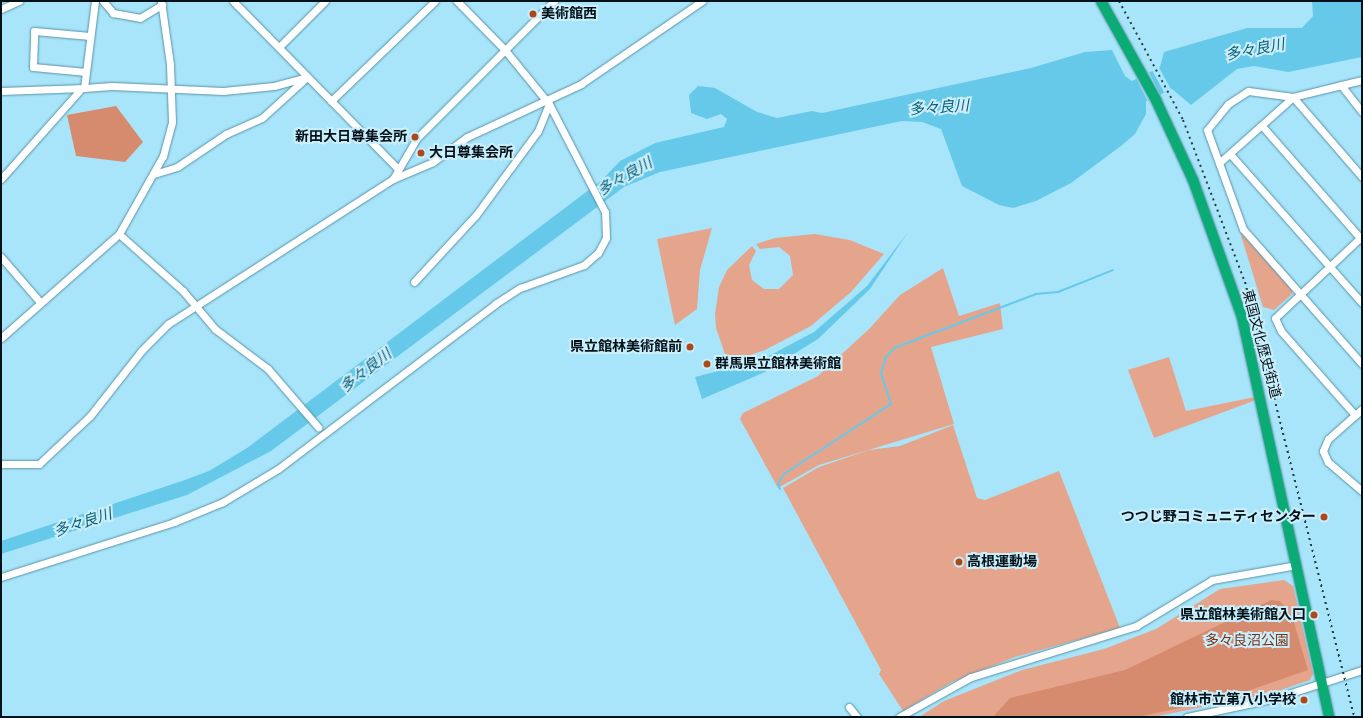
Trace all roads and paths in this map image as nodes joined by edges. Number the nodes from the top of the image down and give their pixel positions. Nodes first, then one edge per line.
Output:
1 (19, 1) edge
2 (95, 1) edge
3 (103, 1) edge
4 (233, 1) edge
5 (325, 1) edge
6 (435, 1) edge
7 (457, 1) edge
8 (554, 1) edge
9 (702, 1) edge
10 (1101, 1) edge
11 (161, 3) edge
12 (1, 9) edge
13 (90, 36) junction
14 (279, 47) junction
15 (505, 50) junction
16 (86, 72) junction
17 (307, 77) junction
18 (1362, 80) edge
19 (1341, 85) junction
20 (82, 90) junction
21 (170, 90) junction
22 (1, 91) edge
23 (1293, 97) junction
24 (331, 101) junction
25 (548, 102) junction
26 (1362, 112) edge
27 (1263, 127) junction
28 (1231, 155) junction
29 (1219, 163) junction
30 (398, 169) junction
31 (154, 174) junction
32 (1362, 177) edge
33 (1, 179) edge
34 (393, 179) junction
35 (119, 234) junction
36 (1361, 238) edge
37 (1, 257) edge
38 (1328, 265) junction
39 (414, 282) dead end
40 (1298, 292) junction
41 (40, 302) junction
42 (1362, 303) edge
43 (195, 307) junction
44 (1, 338) edge
45 (1362, 364) edge
46 (1362, 409) edge
47 (1354, 415) junction
48 (318, 427) dead end
49 (1, 464) edge
50 (1362, 491) edge
51 (1298, 565) junction
52 (1, 577) edge
53 (1361, 670) edge
54 (1322, 680) junction
55 (849, 707) dead end
56 (857, 717) edge
57 (899, 717) edge
58 (1187, 717) edge
59 (1329, 717) edge

1 - 12 street
2 - 13 street
3 - 11 street
4 - 14 street
5 - 14 street
6 - 24 street
7 - 15 street
8 - 15 street
9 - 25 street
10 - 51 highway, 東国文化歴史街道
11 - 21 street
13 - 16 street
13 - 16 street
14 - 17 street
15 - 25 street
15 - 30 street
16 - 20 street
17 - 21 street
17 - 24 street
17 - 31 street
18 - 19 street
19 - 23 street
19 - 26 street
20 - 21 street
20 - 22 street
20 - 33 street
21 - 31 street
23 - 27 street
23 - 29 street
23 - 32 street
24 - 30 street
25 - 34 street
25 - 39 street
25 - 52 street
27 - 28 street
27 - 36 street
28 - 29 street
28 - 38 street
29 - 40 street
30 - 34 street
31 - 35 street
34 - 43 street
35 - 41 street
35 - 43 street
36 - 38 street
37 - 41 street
38 - 40 street
38 - 42 street
40 - 45 street
40 - 47 street
41 - 44 street
43 - 48 street
43 - 49 street
46 - 47 street
47 - 50 street
51 - 54 highway, 東国文化歴史街道
51 - 57 street
53 - 54 street
54 - 58 street
54 - 59 highway, 東国文化歴史街道
55 - 56 street

